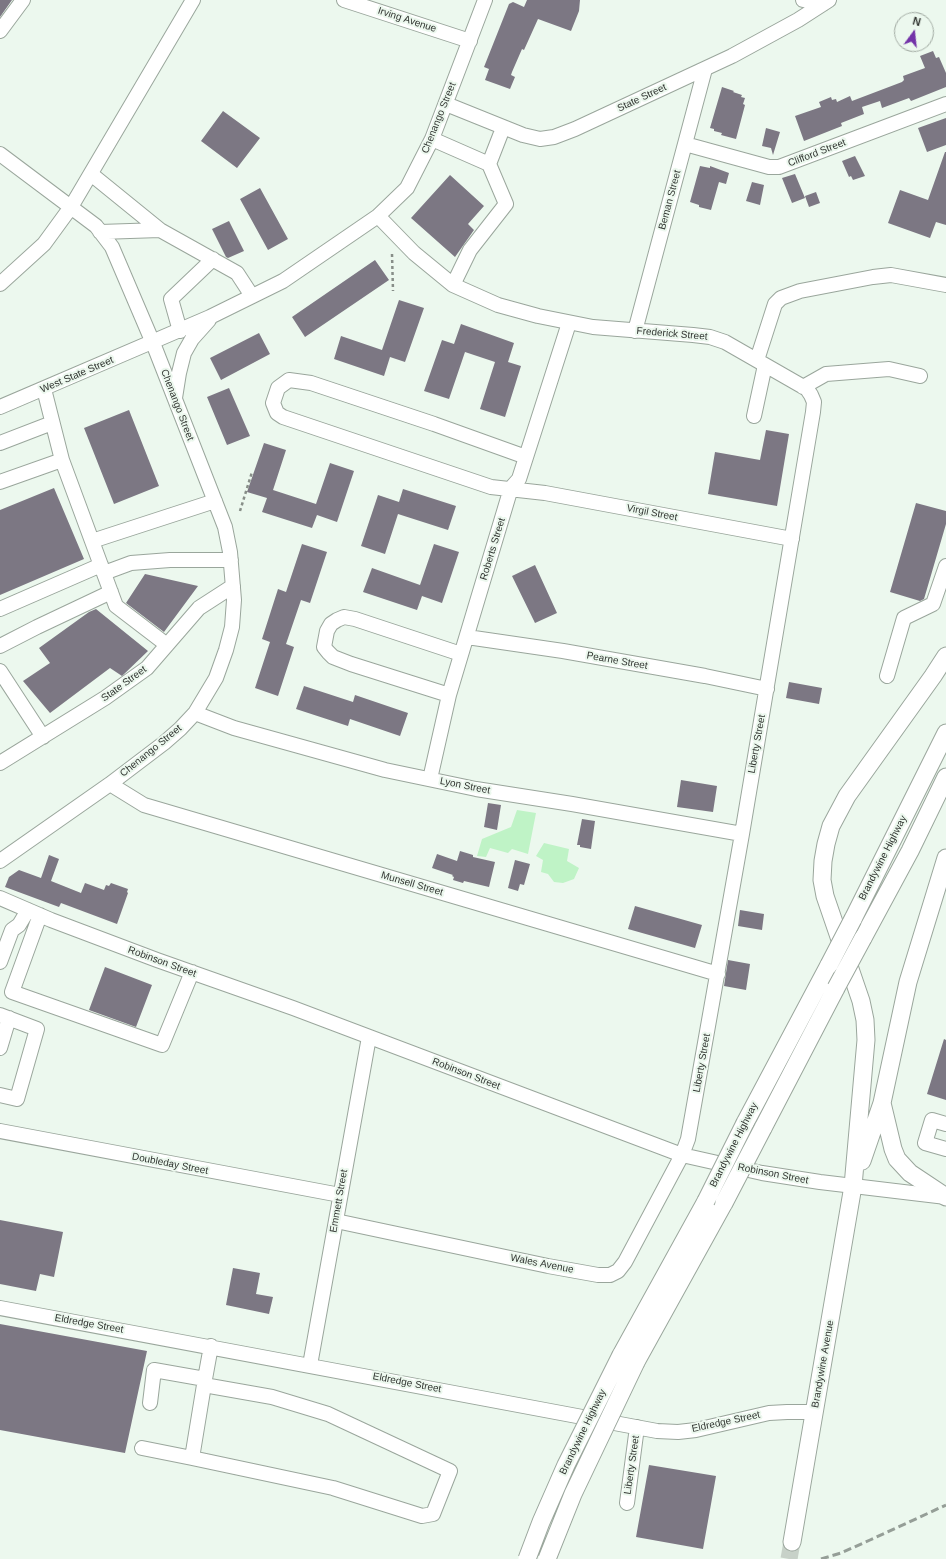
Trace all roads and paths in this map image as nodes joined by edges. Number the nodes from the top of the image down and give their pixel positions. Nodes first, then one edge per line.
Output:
1 (23, 0) edge
2 (193, 0) edge
3 (344, 0) edge
4 (485, 0) edge
5 (803, 0) edge
6 (826, 2) edge
7 (0, 31) edge
8 (470, 41) junction
9 (705, 69) junction
10 (446, 104) junction
11 (946, 104) edge
12 (503, 128) junction
13 (432, 140) junction
14 (685, 144) junction
15 (0, 154) edge
16 (489, 164) junction
17 (91, 174) junction
18 (71, 208) junction
19 (378, 216) junction
20 (160, 230) junction
21 (100, 232) junction
22 (392, 254) dead end
23 (213, 259) junction
24 (0, 284) edge
25 (946, 284) edge
26 (453, 285) junction
27 (393, 291) dead end
28 (252, 296) junction
29 (210, 318) junction
30 (569, 323) junction
31 (180, 330) junction
32 (635, 331) junction
33 (153, 343) junction
34 (761, 362) junction
35 (920, 376) dead end
36 (803, 387) junction
37 (44, 389) junction
38 (175, 400) junction
39 (0, 407) edge
40 (754, 416) dead end
41 (52, 423) junction
42 (0, 443) edge
43 (526, 457) junction
44 (62, 460) junction
45 (252, 472) dead end
46 (0, 482) edge
47 (511, 488) junction
48 (215, 501) junction
49 (240, 511) dead end
50 (792, 539) junction
51 (92, 541) junction
52 (231, 560) junction
53 (946, 566) edge
54 (102, 569) junction
55 (233, 586) junction
56 (111, 592) junction
57 (0, 609) edge
58 (467, 637) junction
59 (167, 645) junction
60 (0, 646) edge
61 (462, 654) junction
62 (946, 656) edge
63 (0, 671) edge
64 (886, 676) dead end
65 (767, 689) junction
66 (449, 695) junction
67 (195, 712) junction
68 (946, 733) edge
69 (43, 738) junction
70 (0, 763) edge
71 (946, 777) edge
72 (430, 779) junction
73 (110, 784) junction
74 (742, 834) junction
75 (946, 858) edge
76 (0, 861) edge
77 (0, 898) edge
78 (34, 913) junction
79 (6, 927) edge
80 (0, 962) edge
81 (192, 972) junction
82 (718, 974) junction
83 (4, 1016) edge
84 (369, 1037) junction
85 (0, 1048) edge
86 (0, 1095) edge
87 (882, 1103) junction
88 (946, 1124) edge
89 (0, 1131) edge
90 (946, 1149) edge
91 (682, 1155) junction
92 (853, 1186) junction
93 (340, 1195) junction
94 (946, 1197) edge
95 (336, 1221) junction
96 (0, 1308) edge
97 (211, 1346) junction
98 (629, 1358) junction
99 (310, 1365) junction
100 (205, 1382) junction
101 (150, 1403) dead end
102 (815, 1412) junction
103 (637, 1427) junction
104 (142, 1448) dead end
105 (192, 1458) junction
106 (627, 1503) dead end
107 (792, 1542) tunnel mouth
108 (527, 1559) edge
109 (547, 1559) edge

1 - 7 street
2 - 17 street
3 - 8 street, Irving Avenue
4 - 8 street, Chenango Street
5 - 6 street
6 - 9 street, State Street
8 - 10 street, Chenango Street
9 - 12 street, State Street
9 - 14 street, Beman Street
10 - 12 street, State Street
10 - 13 street, Chenango Street
11 - 14 street, Clifford Street
12 - 16 street
13 - 16 street
13 - 19 street, Chenango Street
14 - 32 street, Beman Street
15 - 18 street
16 - 26 street
17 - 18 street
17 - 20 street
18 - 21 street
18 - 24 street
19 - 26 street, Frederick Street
19 - 28 street, Chenango Street
20 - 21 street
20 - 23 street
21 - 33 street
22 - 27 path
23 - 28 street
23 - 31 street
25 - 34 street
26 - 30 street, Frederick Street
28 - 29 street, Chenango Street
29 - 31 street, Chenango Street
29 - 38 street
30 - 32 street, Frederick Street
30 - 43 street, Roberts Street
31 - 33 street, Chenango Street
32 - 34 street, Frederick Street
33 - 37 street, West State Street
33 - 38 street, Chenango Street
34 - 36 street, Liberty Street
34 - 40 street
35 - 36 street
36 - 50 street, Liberty Street
37 - 39 street, West State Street
37 - 41 street
38 - 48 street, Chenango Street
41 - 42 street
41 - 44 street
43 - 47 street, Roberts Street
43 - 47 street, Virgil Street
44 - 46 street
44 - 51 street
45 - 49 path
47 - 50 street, Virgil Street
47 - 58 street, Roberts Street
48 - 51 street
48 - 52 street, Chenango Street
50 - 65 street, Liberty Street
51 - 54 street
52 - 54 street
52 - 55 street, Chenango Street
53 - 64 street
54 - 56 street
54 - 57 street
55 - 59 street, State Street
55 - 67 street, Chenango Street
56 - 59 street
56 - 60 street
58 - 61 street, Roberts Street
58 - 65 street, Pearne Street
59 - 69 street, State Street
61 - 66 street, Roberts Street
61 - 66 street
62 - 92 main road
63 - 69 street
65 - 74 street, Liberty Street
66 - 72 street, Roberts Street
67 - 72 street, Lyon Street
67 - 73 street, Chenango Street
68 - 98 main road, Brandywine Highway, bridge
69 - 70 street, State Street
71 - 98 main road, Brandywine Highway, bridge
72 - 74 street, Lyon Street
73 - 76 street, Chenango Street
73 - 82 street, Munsell Street
74 - 82 street, Liberty Street
75 - 87 main road
77 - 78 street, Robinson Street
78 - 79 street
78 - 81 street, Robinson Street
78 - 81 street
79 - 80 street
81 - 84 street, Robinson Street
82 - 91 street, Liberty Street
83 - 85 street
83 - 86 street
84 - 91 street, Robinson Street
84 - 93 street, Emmett Street
87 - 92 main road
87 - 94 main road
88 - 90 street
89 - 93 street, Doubleday Street
91 - 92 street, Robinson Street
91 - 95 street, Wales Avenue
92 - 94 street, Robinson Street
92 - 102 main road, Brandywine Avenue
93 - 95 street, Emmett Street
95 - 99 street, Emmett Street
96 - 97 street, Eldredge Street
97 - 99 street, Eldredge Street
97 - 100 street
98 - 108 main road, Brandywine Highway, bridge
98 - 109 main road, Brandywine Highway, bridge
99 - 103 street, Eldredge Street
100 - 101 street
100 - 105 street
100 - 105 street
102 - 103 street, Eldredge Street
102 - 107 main road, Brandywine Avenue
103 - 106 street, Liberty Street
104 - 105 street

